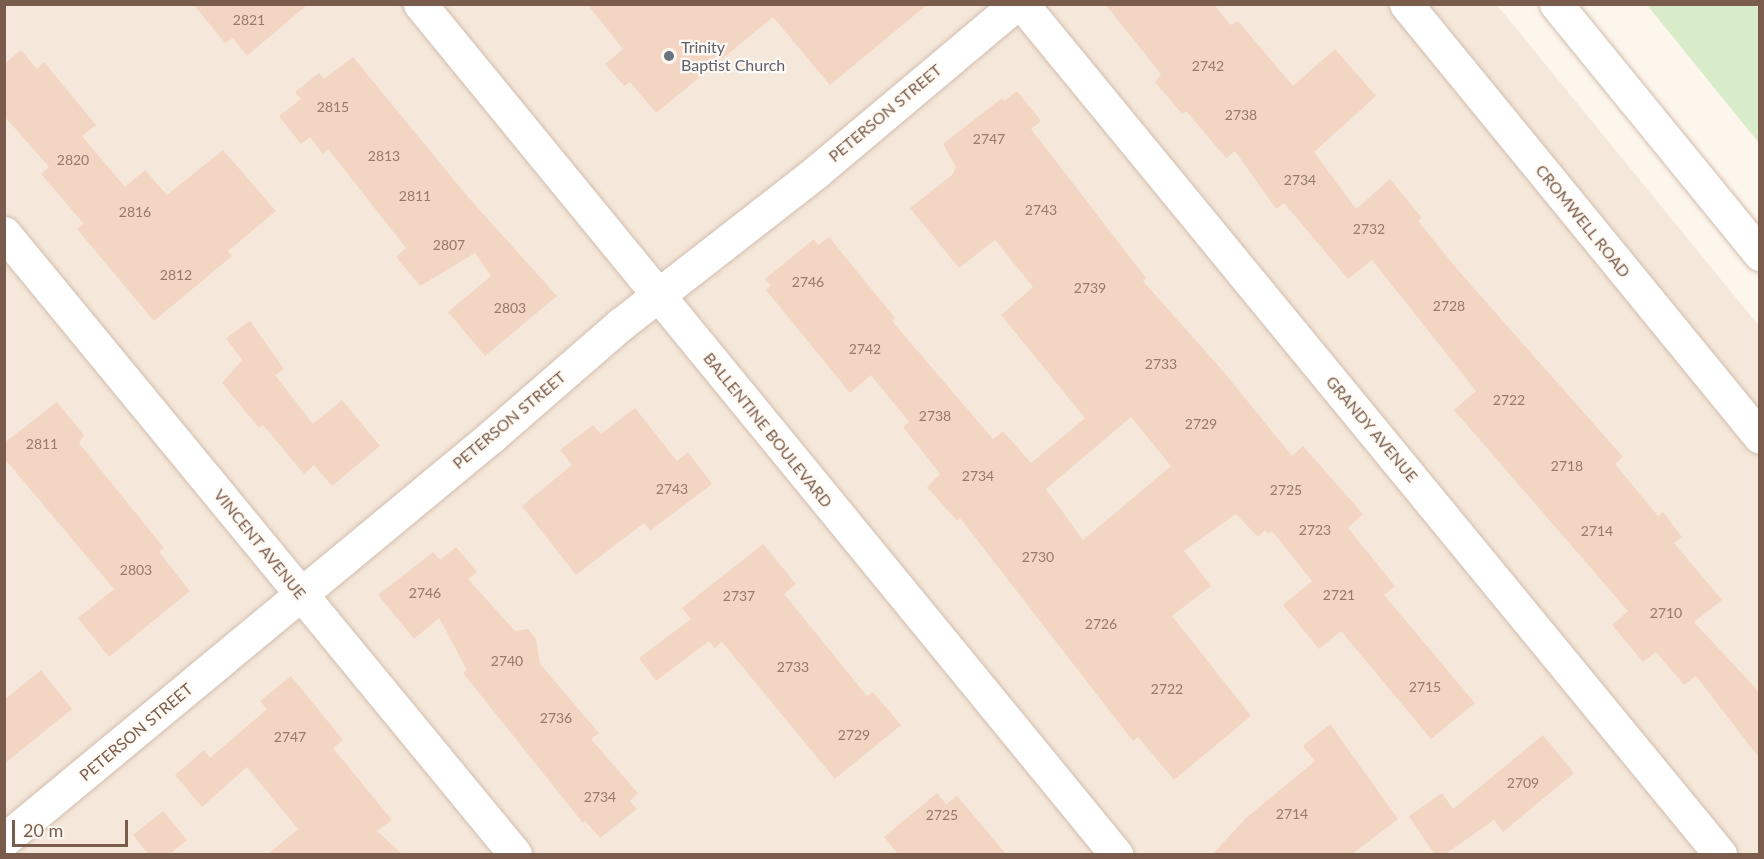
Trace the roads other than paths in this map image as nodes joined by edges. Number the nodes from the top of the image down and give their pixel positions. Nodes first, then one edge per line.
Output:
1 (420, 4) edge
2 (1016, 4) edge
3 (1022, 4) edge
4 (1406, 4) edge
5 (1556, 4) edge
6 (4, 233) edge
7 (1760, 254) edge
8 (658, 296) junction
9 (1760, 437) edge
10 (300, 594) junction
11 (4, 840) edge
12 (515, 855) edge
13 (1116, 855) edge
14 (1720, 855) edge

1 - 8 street, BALLENTINE BOULEVARD
2 - 8 street, PETERSON STREET
3 - 14 street, GRANDY AVENUE
4 - 9 street, CROMWELL ROAD
5 - 7 street
6 - 10 street, VINCENT AVENUE
8 - 10 street, PETERSON STREET
8 - 13 street, BALLENTINE BOULEVARD
10 - 11 street, PETERSON STREET
10 - 12 street, VINCENT AVENUE

